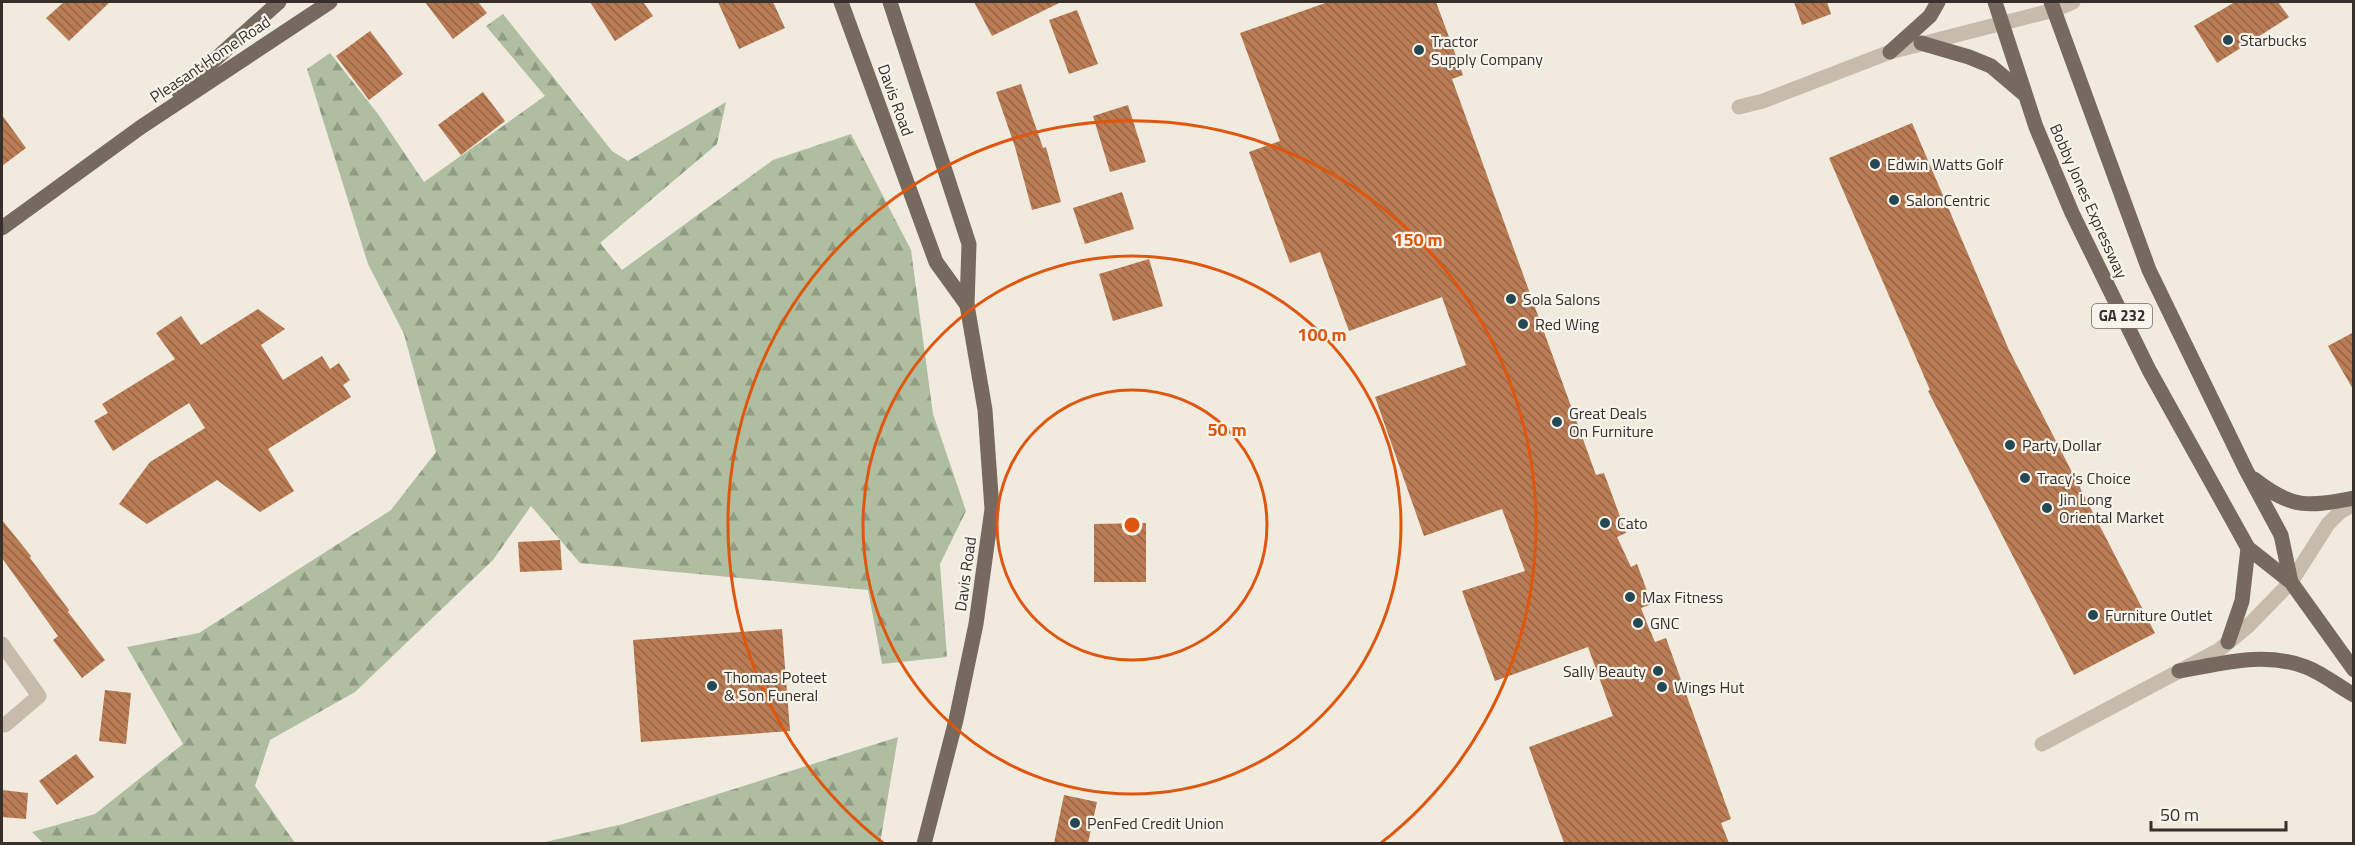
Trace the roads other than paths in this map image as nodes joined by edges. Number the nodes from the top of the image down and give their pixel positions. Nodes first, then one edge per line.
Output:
1 (279, 2) edge
2 (328, 2) edge
3 (841, 2) edge
4 (890, 2) edge
5 (1938, 2) edge
6 (1995, 2) edge
7 (2073, 2) edge
8 (2052, 5) edge
9 (2003, 21) junction
10 (1921, 44) junction
11 (1890, 52) junction
12 (2025, 94) junction
13 (1739, 107) dead end
14 (141, 127) junction
15 (2, 228) edge
16 (967, 305) junction
17 (2248, 475) junction
18 (2354, 498) edge
19 (2354, 504) edge
20 (2248, 548) junction
21 (2291, 582) junction
22 (2228, 642) junction
23 (2, 644) edge
24 (2354, 670) edge
25 (2179, 671) junction
26 (2354, 695) edge
27 (5, 724) dead end
28 (2042, 744) dead end
29 (924, 843) edge

1 - 14 main road, Pleasant Home Road
2 - 14 main road, Pleasant Home Road
3 - 16 main road, Davis Road
4 - 16 main road, Davis Road
5 - 11 main road
6 - 9 main road, Bobby Jones Expressway / GA 232
7 - 8 street
8 - 9 street
8 - 17 main road, Bobby Jones Expressway / GA 232
9 - 10 street
9 - 12 main road, Bobby Jones Expressway / GA 232
10 - 11 street
10 - 12 main road
11 - 13 street
12 - 20 main road, Bobby Jones Expressway / GA 232
14 - 15 main road, Pleasant Home Road
16 - 29 main road, Davis Road
17 - 18 main road
17 - 21 main road, Bobby Jones Expressway / GA 232
19 - 21 street
20 - 21 main road, Bobby Jones Expressway / GA 232
20 - 22 main road
21 - 22 street
21 - 24 main road, Bobby Jones Expressway / GA 232
22 - 25 street
23 - 27 street
25 - 26 main road
25 - 28 street

